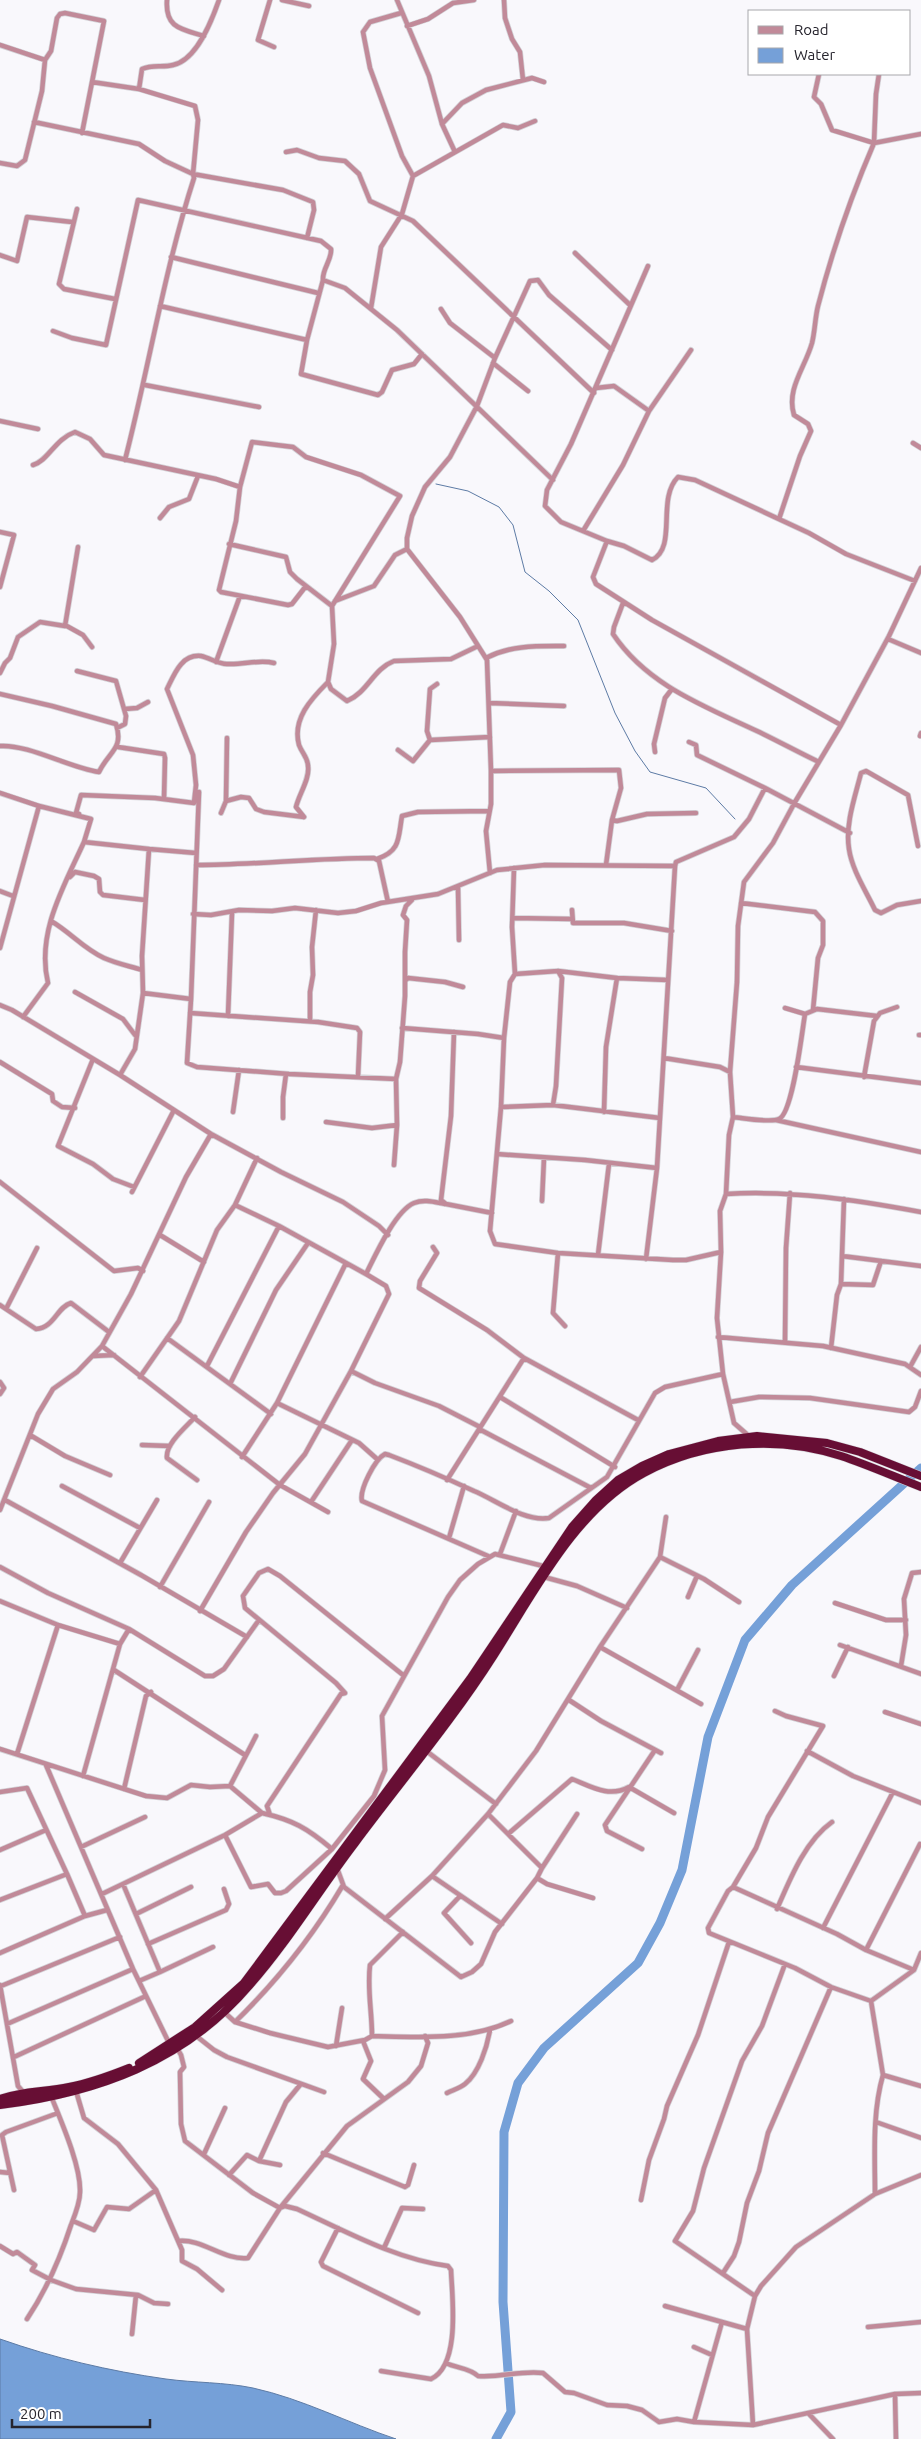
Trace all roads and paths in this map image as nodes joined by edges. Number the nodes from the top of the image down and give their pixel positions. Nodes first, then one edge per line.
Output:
1 (167, 0) edge
2 (219, 0) edge
3 (270, 0) edge
4 (282, 0) edge
5 (397, 0) edge
6 (474, 0) edge
7 (504, 0) edge
8 (309, 6) dead end
9 (401, 13) junction
10 (407, 26) junction
11 (204, 36) junction
12 (0, 45) edge
13 (274, 47) dead end
14 (45, 60) junction
15 (819, 75) edge
16 (879, 75) edge
17 (523, 80) junction
18 (92, 82) junction
19 (544, 82) dead end
20 (139, 90) junction
21 (535, 121) dead end
22 (34, 122) junction
23 (442, 124) junction
24 (82, 133) junction
25 (921, 134) edge
26 (874, 143) junction
27 (286, 152) dead end
28 (454, 152) junction
29 (0, 163) edge
30 (194, 174) junction
31 (413, 176) junction
32 (77, 209) dead end
33 (184, 210) junction
34 (402, 214) junction
35 (72, 222) junction
36 (307, 238) junction
37 (575, 253) dead end
38 (0, 256) edge
39 (171, 257) junction
40 (648, 266) dead end
41 (323, 280) junction
42 (318, 293) junction
43 (115, 299) junction
44 (630, 305) junction
45 (160, 306) junction
46 (371, 308) junction
47 (441, 309) dead end
48 (513, 317) junction
49 (53, 331) dead end
50 (307, 340) junction
51 (612, 350) junction
52 (690, 350) dead end
53 (422, 354) junction
54 (494, 360) junction
55 (144, 385) junction
56 (595, 391) junction
57 (528, 392) dead end
58 (477, 406) junction
59 (259, 407) dead end
60 (649, 411) junction
61 (0, 421) edge
62 (38, 430) dead end
63 (913, 443) dead end
64 (921, 448) edge
65 (125, 460) junction
66 (33, 465) dead end
67 (198, 476) junction
68 (553, 480) junction
69 (240, 487) junction
70 (160, 518) dead end
71 (779, 519) junction
72 (583, 531) junction
73 (0, 532) edge
74 (607, 541) junction
75 (229, 544) junction
76 (78, 547) dead end
77 (407, 549) junction
78 (921, 568) edge
79 (915, 581) junction
80 (306, 586) junction
81 (0, 587) edge
82 (240, 596) junction
83 (623, 603) junction
84 (334, 604) junction
85 (65, 625) junction
86 (888, 639) junction
87 (478, 646) junction
88 (564, 646) dead end
89 (92, 647) dead end
90 (921, 653) edge
91 (486, 658) junction
92 (0, 659) edge
93 (216, 662) junction
94 (5, 663) junction
95 (274, 663) dead end
96 (77, 671) dead end
97 (0, 674) edge
98 (328, 682) junction
99 (437, 684) dead end
100 (672, 689) junction
101 (0, 694) edge
102 (148, 702) dead end
103 (489, 703) junction
104 (564, 706) dead end
105 (125, 710) junction
106 (841, 725) junction
107 (117, 728) junction
108 (490, 737) junction
109 (227, 738) dead end
110 (430, 740) junction
111 (689, 742) dead end
112 (0, 746) edge
113 (118, 747) junction
114 (398, 750) dead end
115 (655, 752) dead end
116 (819, 762) junction
117 (491, 771) junction
118 (766, 788) junction
119 (199, 792) dead end
120 (0, 793) edge
121 (164, 800) junction
122 (226, 802) junction
123 (794, 802) junction
124 (38, 806) junction
125 (488, 811) junction
126 (221, 813) dead end
127 (696, 814) dead end
128 (91, 819) junction
129 (612, 820) junction
130 (850, 832) junction
131 (84, 842) junction
132 (918, 846) dead end
133 (149, 849) junction
134 (196, 853) junction
135 (377, 859) junction
136 (196, 865) junction
137 (606, 865) junction
138 (675, 866) junction
139 (514, 868) junction
140 (490, 872) junction
141 (458, 887) junction
142 (0, 892) edge
143 (60, 894) junction
144 (13, 896) junction
145 (145, 900) junction
146 (412, 900) junction
147 (396, 901) junction
148 (921, 901) edge
149 (388, 902) junction
150 (741, 903) junction
151 (316, 910) junction
152 (405, 910) junction
153 (572, 910) dead end
154 (232, 913) junction
155 (193, 914) junction
156 (513, 918) junction
157 (572, 919) junction
158 (51, 921) junction
159 (672, 931) junction
160 (459, 940) dead end
161 (0, 948) edge
162 (142, 970) junction
163 (558, 971) junction
164 (569, 972) junction
165 (515, 974) junction
166 (562, 978) junction
167 (617, 978) junction
168 (406, 980) junction
169 (668, 980) junction
170 (463, 987) dead end
171 (75, 992) dead end
172 (143, 993) junction
173 (191, 999) junction
174 (0, 1005) edge
175 (897, 1007) dead end
176 (785, 1008) dead end
177 (813, 1010) junction
178 (190, 1013) junction
179 (804, 1014) junction
180 (228, 1016) junction
181 (877, 1016) junction
182 (24, 1017) junction
183 (310, 1021) junction
184 (402, 1028) junction
185 (454, 1032) junction
186 (135, 1035) junction
187 (504, 1038) junction
188 (664, 1058) junction
189 (93, 1059) junction
190 (0, 1062) edge
191 (796, 1067) junction
192 (239, 1070) junction
193 (730, 1072) junction
194 (286, 1074) junction
195 (120, 1075) junction
196 (358, 1077) junction
197 (864, 1077) junction
198 (396, 1079) junction
199 (921, 1083) edge
200 (553, 1105) junction
201 (501, 1107) junction
202 (76, 1108) junction
203 (174, 1110) junction
204 (233, 1112) dead end
205 (604, 1112) junction
206 (733, 1117) junction
207 (283, 1118) dead end
208 (660, 1118) junction
209 (774, 1120) junction
210 (326, 1122) dead end
211 (397, 1125) junction
212 (211, 1134) junction
213 (921, 1152) edge
214 (498, 1154) junction
215 (257, 1158) junction
216 (544, 1158) junction
217 (608, 1164) junction
218 (394, 1165) dead end
219 (657, 1168) junction
220 (0, 1182) edge
221 (790, 1193) junction
222 (726, 1194) junction
223 (844, 1199) junction
224 (542, 1201) dead end
225 (235, 1204) junction
226 (446, 1204) junction
227 (921, 1212) edge
228 (492, 1214) junction
229 (279, 1226) junction
230 (160, 1235) junction
231 (388, 1235) junction
232 (308, 1243) junction
233 (434, 1247) dead end
234 (37, 1248) dead end
235 (721, 1252) junction
236 (558, 1253) junction
237 (598, 1255) junction
238 (842, 1256) junction
239 (646, 1259) junction
240 (881, 1261) junction
241 (204, 1262) junction
242 (346, 1263) junction
243 (921, 1266) edge
244 (143, 1271) junction
245 (366, 1274) junction
246 (841, 1284) junction
247 (0, 1305) edge
248 (6, 1309) junction
249 (565, 1326) dead end
250 (109, 1332) junction
251 (718, 1336) junction
252 (168, 1338) junction
253 (785, 1342) junction
254 (102, 1346) junction
255 (921, 1346) edge
256 (831, 1348) junction
257 (114, 1355) junction
258 (93, 1356) junction
259 (524, 1358) junction
260 (207, 1366) junction
261 (910, 1367) junction
262 (351, 1371) junction
263 (723, 1374) junction
264 (921, 1375) edge
265 (140, 1377) junction
266 (0, 1382) edge
267 (230, 1384) junction
268 (921, 1392) edge
269 (0, 1394) edge
270 (500, 1397) junction
271 (730, 1402) junction
272 (277, 1403) junction
273 (271, 1414) junction
274 (194, 1418) junction
275 (638, 1420) junction
276 (320, 1426) junction
277 (480, 1428) junction
278 (30, 1435) junction
279 (750, 1437) junction
280 (352, 1440) junction
281 (142, 1445) dead end
282 (170, 1446) junction
283 (242, 1457) junction
284 (378, 1459) junction
285 (615, 1467) junction
286 (110, 1475) dead end
287 (921, 1476) edge
288 (197, 1480) dead end
289 (447, 1480) junction
290 (280, 1485) junction
291 (62, 1486) dead end
292 (464, 1486) junction
293 (591, 1488) junction
294 (921, 1488) edge
295 (5, 1500) junction
296 (157, 1500) dead end
297 (210, 1502) dead end
298 (311, 1502) junction
299 (0, 1510) edge
300 (516, 1511) junction
301 (328, 1512) dead end
302 (666, 1517) dead end
303 (140, 1528) junction
304 (449, 1538) junction
305 (500, 1554) junction
306 (488, 1556) junction
307 (660, 1557) junction
308 (120, 1563) junction
309 (0, 1567) edge
310 (547, 1567) junction
311 (921, 1572) edge
312 (697, 1576) junction
313 (544, 1578) junction
314 (160, 1586) junction
315 (688, 1597) dead end
316 (0, 1601) edge
317 (739, 1602) dead end
318 (835, 1603) dead end
319 (627, 1608) junction
320 (200, 1611) junction
321 (259, 1620) junction
322 (906, 1620) junction
323 (58, 1625) junction
324 (129, 1629) junction
325 (246, 1637) junction
326 (120, 1644) junction
327 (840, 1645) dead end
328 (600, 1647) junction
329 (848, 1647) junction
330 (698, 1650) dead end
331 (901, 1666) junction
332 (114, 1670) junction
333 (921, 1674) edge
334 (403, 1675) junction
335 (834, 1676) dead end
336 (677, 1690) junction
337 (151, 1692) junction
338 (568, 1700) junction
339 (701, 1704) dead end
340 (775, 1711) dead end
341 (885, 1712) dead end
342 (921, 1724) edge
343 (256, 1736) dead end
344 (0, 1749) edge
345 (426, 1750) junction
346 (655, 1750) junction
347 (807, 1751) junction
348 (661, 1753) dead end
349 (17, 1754) junction
350 (245, 1755) junction
351 (46, 1765) junction
352 (83, 1776) junction
353 (230, 1786) junction
354 (629, 1787) junction
355 (124, 1789) junction
356 (0, 1792) edge
357 (893, 1792) junction
358 (921, 1803) edge
359 (496, 1804) junction
360 (262, 1813) junction
361 (674, 1813) dead end
362 (488, 1814) junction
363 (576, 1814) dead end
364 (270, 1815) junction
365 (144, 1817) dead end
366 (832, 1822) dead end
367 (46, 1830) junction
368 (508, 1834) junction
369 (225, 1835) junction
370 (920, 1844) edge
371 (81, 1847) junction
372 (349, 1847) junction
373 (642, 1848) dead end
374 (332, 1849) junction
375 (0, 1850) edge
376 (337, 1868) junction
377 (542, 1868) junction
378 (67, 1874) junction
379 (432, 1876) junction
380 (537, 1878) junction
381 (123, 1884) junction
382 (343, 1885) junction
383 (191, 1887) dead end
384 (733, 1888) junction
385 (224, 1889) dead end
386 (102, 1894) junction
387 (460, 1896) junction
388 (593, 1898) dead end
389 (0, 1900) edge
390 (777, 1908) junction
391 (107, 1910) junction
392 (136, 1914) junction
393 (85, 1916) junction
394 (385, 1919) junction
395 (502, 1924) junction
396 (823, 1928) junction
397 (403, 1932) junction
398 (120, 1937) junction
399 (729, 1942) junction
400 (471, 1943) dead end
401 (148, 1944) junction
402 (213, 1947) dead end
403 (866, 1950) junction
404 (0, 1953) edge
405 (921, 1955) edge
406 (786, 1964) junction
407 (133, 1969) junction
408 (914, 1970) junction
409 (160, 1972) junction
410 (139, 1981) junction
411 (0, 1984) edge
412 (831, 1987) junction
413 (146, 1996) junction
414 (870, 2001) junction
415 (342, 2008) dead end
416 (224, 2012) junction
417 (511, 2021) dead end
418 (235, 2022) junction
419 (7, 2024) junction
420 (490, 2030) junction
421 (195, 2035) junction
422 (372, 2036) junction
423 (426, 2036) junction
424 (363, 2041) junction
425 (173, 2046) junction
426 (336, 2046) junction
427 (14, 2056) junction
428 (883, 2075) junction
429 (300, 2085) junction
430 (18, 2086) junction
431 (921, 2086) edge
432 (76, 2092) junction
433 (324, 2092) dead end
434 (447, 2093) dead end
435 (25, 2094) junction
436 (12, 2095) junction
437 (51, 2096) junction
438 (384, 2099) junction
439 (0, 2100) edge
440 (0, 2105) edge
441 (225, 2108) dead end
442 (58, 2113) junction
443 (876, 2122) junction
444 (921, 2138) edge
445 (323, 2153) junction
446 (204, 2154) junction
447 (259, 2161) junction
448 (280, 2165) dead end
449 (414, 2165) dead end
450 (0, 2172) edge
451 (10, 2173) junction
452 (229, 2175) junction
453 (921, 2175) edge
454 (14, 2190) dead end
455 (156, 2190) junction
456 (875, 2194) junction
457 (641, 2200) dead end
458 (280, 2208) junction
459 (423, 2209) dead end
460 (73, 2221) junction
461 (338, 2228) junction
462 (178, 2241) junction
463 (0, 2246) edge
464 (384, 2248) junction
465 (723, 2273) junction
466 (51, 2280) junction
467 (222, 2290) dead end
468 (136, 2295) junction
469 (755, 2296) junction
470 (168, 2304) dead end
471 (665, 2306) dead end
472 (418, 2314) dead end
473 (27, 2319) dead end
474 (722, 2322) junction
475 (921, 2322) edge
476 (868, 2327) dead end
477 (747, 2329) junction
478 (132, 2334) dead end
479 (694, 2347) dead end
480 (712, 2355) junction
481 (446, 2363) junction
482 (381, 2371) dead end
483 (921, 2393) edge
484 (895, 2394) junction
485 (808, 2414) junction
486 (694, 2422) junction
487 (753, 2425) junction
488 (833, 2439) edge
489 (896, 2439) edge

1 - 11 street
2 - 11 street
3 - 13 street
4 - 8 street
5 - 9 street
6 - 10 street
7 - 17 street
9 - 10 street
9 - 31 street
10 - 23 street
11 - 20 street
12 - 14 street
14 - 18 street
14 - 22 street
15 - 26 street
16 - 26 street
17 - 19 street
17 - 23 street
18 - 20 street
18 - 24 street
20 - 30 street
21 - 28 street
22 - 24 street
22 - 29 street
23 - 28 street
24 - 30 street
25 - 26 street
26 - 71 street
27 - 34 street
28 - 31 street
30 - 33 street
30 - 36 street
31 - 34 street
32 - 35 street
33 - 36 street
33 - 39 street
33 - 43 street
34 - 46 street
34 - 48 street
35 - 38 street
35 - 43 street
36 - 41 street
37 - 44 street
39 - 42 street
39 - 45 street
40 - 44 street
41 - 42 street
41 - 46 street
42 - 50 street
43 - 49 street
44 - 51 street
45 - 50 street
45 - 55 street
46 - 53 street
47 - 54 street
48 - 51 street
48 - 54 street
48 - 56 street
50 - 53 street
51 - 56 street
52 - 60 street
53 - 58 street
54 - 57 street
54 - 58 street
55 - 59 street
55 - 65 street
56 - 60 street
56 - 68 street
58 - 68 street
58 - 77 street
60 - 72 street
61 - 62 street
63 - 64 street
65 - 66 street
65 - 67 street
67 - 69 street
67 - 70 street
68 - 72 street
69 - 75 street
69 - 84 street
71 - 74 street
71 - 79 street
72 - 74 street
73 - 81 street
74 - 83 street
75 - 80 street
75 - 82 street
76 - 85 street
77 - 84 street
77 - 87 street
78 - 79 street
79 - 86 street
80 - 82 street
80 - 84 street
82 - 93 street
83 - 100 street
83 - 106 street
84 - 98 street
85 - 89 street
85 - 94 street
86 - 90 street
86 - 106 street
87 - 91 street
87 - 98 street
88 - 91 street
91 - 103 street
92 - 94 street
93 - 95 street
93 - 121 street
94 - 97 street
96 - 105 street
98 - 122 street
99 - 110 street
100 - 115 street
100 - 116 street
101 - 107 street
102 - 105 street
103 - 104 street
103 - 108 street
105 - 107 street
106 - 116 street
107 - 113 street
108 - 110 street
108 - 117 street
109 - 122 street
110 - 114 street
111 - 118 street
112 - 113 street
113 - 121 street
116 - 123 street
117 - 125 street
117 - 129 street
118 - 123 street
118 - 138 street
119 - 134 street
120 - 124 street
121 - 128 street
122 - 126 street
123 - 130 street
123 - 150 street
124 - 128 street
124 - 144 street
125 - 135 street
125 - 140 street
127 - 129 street
128 - 131 street
129 - 137 street
130 - 132 street
130 - 148 street
131 - 133 street
131 - 143 street
133 - 134 street
133 - 145 street
134 - 136 street
135 - 136 street
135 - 149 street
136 - 155 street
137 - 138 street
137 - 139 street
138 - 159 street
139 - 140 street
139 - 156 street
140 - 141 street
141 - 146 street
141 - 160 street
142 - 144 street
143 - 145 street
143 - 158 street
144 - 161 street
145 - 162 street
146 - 147 street
146 - 152 street
147 - 149 street
147 - 152 street
149 - 151 street
150 - 177 street
150 - 193 street
151 - 154 street
151 - 183 street
152 - 168 street
153 - 157 street
154 - 155 street
154 - 180 street
155 - 173 street
156 - 157 street
156 - 165 street
157 - 159 street
158 - 162 street
158 - 182 street
159 - 169 street
162 - 172 street
163 - 164 street
163 - 165 street
163 - 166 street
164 - 166 street
164 - 167 street
165 - 187 street
166 - 200 street
167 - 169 street
167 - 205 street
168 - 170 street
168 - 184 street
169 - 188 street
171 - 186 street
172 - 173 street
172 - 186 street
173 - 178 street
174 - 182 street
175 - 181 street
176 - 179 street
177 - 179 street
177 - 181 street
178 - 180 street
178 - 192 street
179 - 191 street
180 - 183 street
181 - 197 street
182 - 189 street
183 - 196 street
184 - 185 street
184 - 198 street
185 - 187 street
185 - 226 street
186 - 195 street
187 - 201 street
188 - 193 street
188 - 208 street
189 - 195 street
189 - 202 street
190 - 202 street
191 - 197 street
191 - 209 street
192 - 194 street
192 - 204 street
193 - 206 street
194 - 196 street
194 - 207 street
195 - 203 street
196 - 198 street
197 - 199 street
198 - 211 street
200 - 201 street
200 - 205 street
201 - 214 street
202 - 203 street
203 - 212 street
205 - 208 street
206 - 209 street
206 - 222 street
208 - 219 street
209 - 213 street
210 - 211 street
211 - 218 street
212 - 215 street
212 - 230 street
214 - 216 street
214 - 228 street
215 - 225 street
215 - 231 street
216 - 217 street
216 - 224 street
217 - 219 street
217 - 237 street
219 - 239 street
220 - 244 street
221 - 222 street
221 - 223 street
221 - 253 street
222 - 235 street
223 - 227 street
223 - 238 street
225 - 229 street
225 - 241 street
226 - 228 street
226 - 231 street
228 - 236 street
229 - 232 street
229 - 260 street
230 - 241 street
230 - 244 street
231 - 245 street
232 - 242 street
232 - 267 street
233 - 259 street
234 - 248 street
235 - 239 street
235 - 251 street
236 - 237 street
236 - 249 street
237 - 239 street
238 - 240 street
238 - 246 street
240 - 243 street
240 - 246 street
241 - 252 street
242 - 245 street
242 - 272 street
244 - 250 street
245 - 262 street
246 - 256 street
247 - 248 street
248 - 250 street
250 - 254 street
251 - 253 street
251 - 263 street
252 - 260 street
252 - 265 street
253 - 256 street
254 - 257 street
254 - 258 street
255 - 261 street
256 - 261 street
257 - 258 street
257 - 265 street
258 - 278 street
259 - 270 street
259 - 275 street
260 - 267 street
261 - 264 street
262 - 276 street
262 - 277 street
263 - 271 street
263 - 275 street
265 - 274 street
266 - 269 street
267 - 273 street
268 - 271 street
270 - 277 street
270 - 285 street
271 - 279 street
272 - 273 street
272 - 276 street
273 - 283 street
274 - 282 street
274 - 283 street
275 - 285 street
276 - 280 street
276 - 290 street
277 - 289 street
277 - 293 street
278 - 286 street
278 - 295 street
279 - 287 highway
279 - 310 highway
280 - 284 street
280 - 298 street
281 - 282 street
282 - 288 street
283 - 290 street
284 - 289 street
284 - 304 street
285 - 293 street
289 - 292 street
290 - 298 street
290 - 320 street
291 - 303 street
292 - 300 street
292 - 304 street
293 - 300 street
294 - 310 highway
295 - 299 street
295 - 308 street
296 - 303 street
297 - 314 street
298 - 301 street
300 - 305 street
302 - 307 street
303 - 308 street
304 - 306 street
305 - 306 street
305 - 310 street
306 - 334 street
307 - 312 street
307 - 319 street
308 - 314 street
309 - 324 street
310 - 313 highway
310 - 372 highway
311 - 322 street
312 - 315 street
312 - 317 street
313 - 319 street
313 - 345 highway
314 - 320 street
316 - 323 street
318 - 322 street
319 - 328 street
320 - 325 street
321 - 325 street
321 - 334 street
321 - 364 street
322 - 331 street
323 - 326 street
323 - 349 street
324 - 325 street
324 - 326 street
326 - 332 street
327 - 329 street
328 - 336 street
328 - 338 street
329 - 331 street
329 - 335 street
330 - 336 street
331 - 333 street
332 - 337 street
332 - 352 street
334 - 374 street
336 - 339 street
337 - 350 street
337 - 355 street
338 - 346 street
338 - 359 street
340 - 347 street
341 - 342 street
343 - 350 street
344 - 349 street
345 - 359 street
345 - 372 highway
346 - 348 street
346 - 354 street
347 - 357 street
347 - 384 street
349 - 351 street
350 - 353 street
351 - 352 street
351 - 371 street
352 - 355 street
353 - 355 street
353 - 360 street
354 - 361 street
354 - 368 street
354 - 373 street
356 - 367 street
357 - 358 street
357 - 396 street
359 - 362 street
360 - 364 street
360 - 369 street
362 - 368 street
362 - 379 street
363 - 377 street
364 - 374 street
365 - 371 street
366 - 390 street
367 - 375 street
367 - 378 street
368 - 377 street
369 - 374 street
369 - 381 street
370 - 403 street
371 - 386 street
372 - 376 highway
372 - 425 highway
376 - 382 street
376 - 416 highway
377 - 380 street
378 - 389 street
378 - 393 street
379 - 387 street
379 - 394 street
380 - 388 street
380 - 395 street
381 - 386 street
381 - 392 street
382 - 394 street
382 - 418 street
383 - 392 street
384 - 390 street
384 - 399 street
385 - 401 street
386 - 391 street
387 - 395 street
387 - 400 street
390 - 396 street
391 - 393 street
391 - 398 street
392 - 401 street
393 - 404 street
394 - 397 street
395 - 397 street
396 - 403 street
397 - 422 street
398 - 407 street
398 - 411 street
399 - 406 street
399 - 457 street
401 - 409 street
402 - 409 street
403 - 408 street
405 - 408 street
406 - 412 street
406 - 465 street
407 - 410 street
407 - 419 street
408 - 414 street
409 - 410 street
410 - 413 street
411 - 419 street
412 - 414 street
412 - 465 street
413 - 425 street
413 - 427 street
414 - 428 street
415 - 426 street
416 - 418 street
416 - 421 highway
417 - 420 street
418 - 426 street
419 - 427 street
420 - 423 street
420 - 434 street
421 - 425 highway
421 - 429 street
422 - 423 street
422 - 424 street
423 - 438 street
424 - 426 street
424 - 438 street
425 - 432 highway
425 - 435 highway
425 - 446 street
427 - 430 street
428 - 431 street
428 - 443 street
429 - 433 street
429 - 447 street
430 - 435 street
430 - 436 street
432 - 437 highway
432 - 455 street
435 - 436 highway
436 - 439 highway
437 - 440 highway
437 - 442 street
438 - 445 street
441 - 446 street
442 - 451 street
442 - 460 street
443 - 444 street
443 - 456 street
445 - 449 street
445 - 458 street
446 - 452 street
447 - 448 street
447 - 452 street
450 - 451 street
451 - 454 street
452 - 458 street
453 - 456 street
455 - 460 street
455 - 462 street
456 - 469 street
458 - 461 street
458 - 462 street
459 - 464 street
460 - 466 street
461 - 464 street
461 - 472 street
462 - 467 street
463 - 466 street
464 - 481 street
465 - 469 street
466 - 468 street
466 - 473 street
468 - 470 street
468 - 478 street
469 - 477 street
471 - 474 street
474 - 477 street
474 - 480 street
475 - 476 street
477 - 487 street
479 - 480 street
480 - 486 street
481 - 482 street
481 - 486 street
483 - 484 street
484 - 485 street
484 - 489 street
485 - 487 street
485 - 488 street
486 - 487 street

